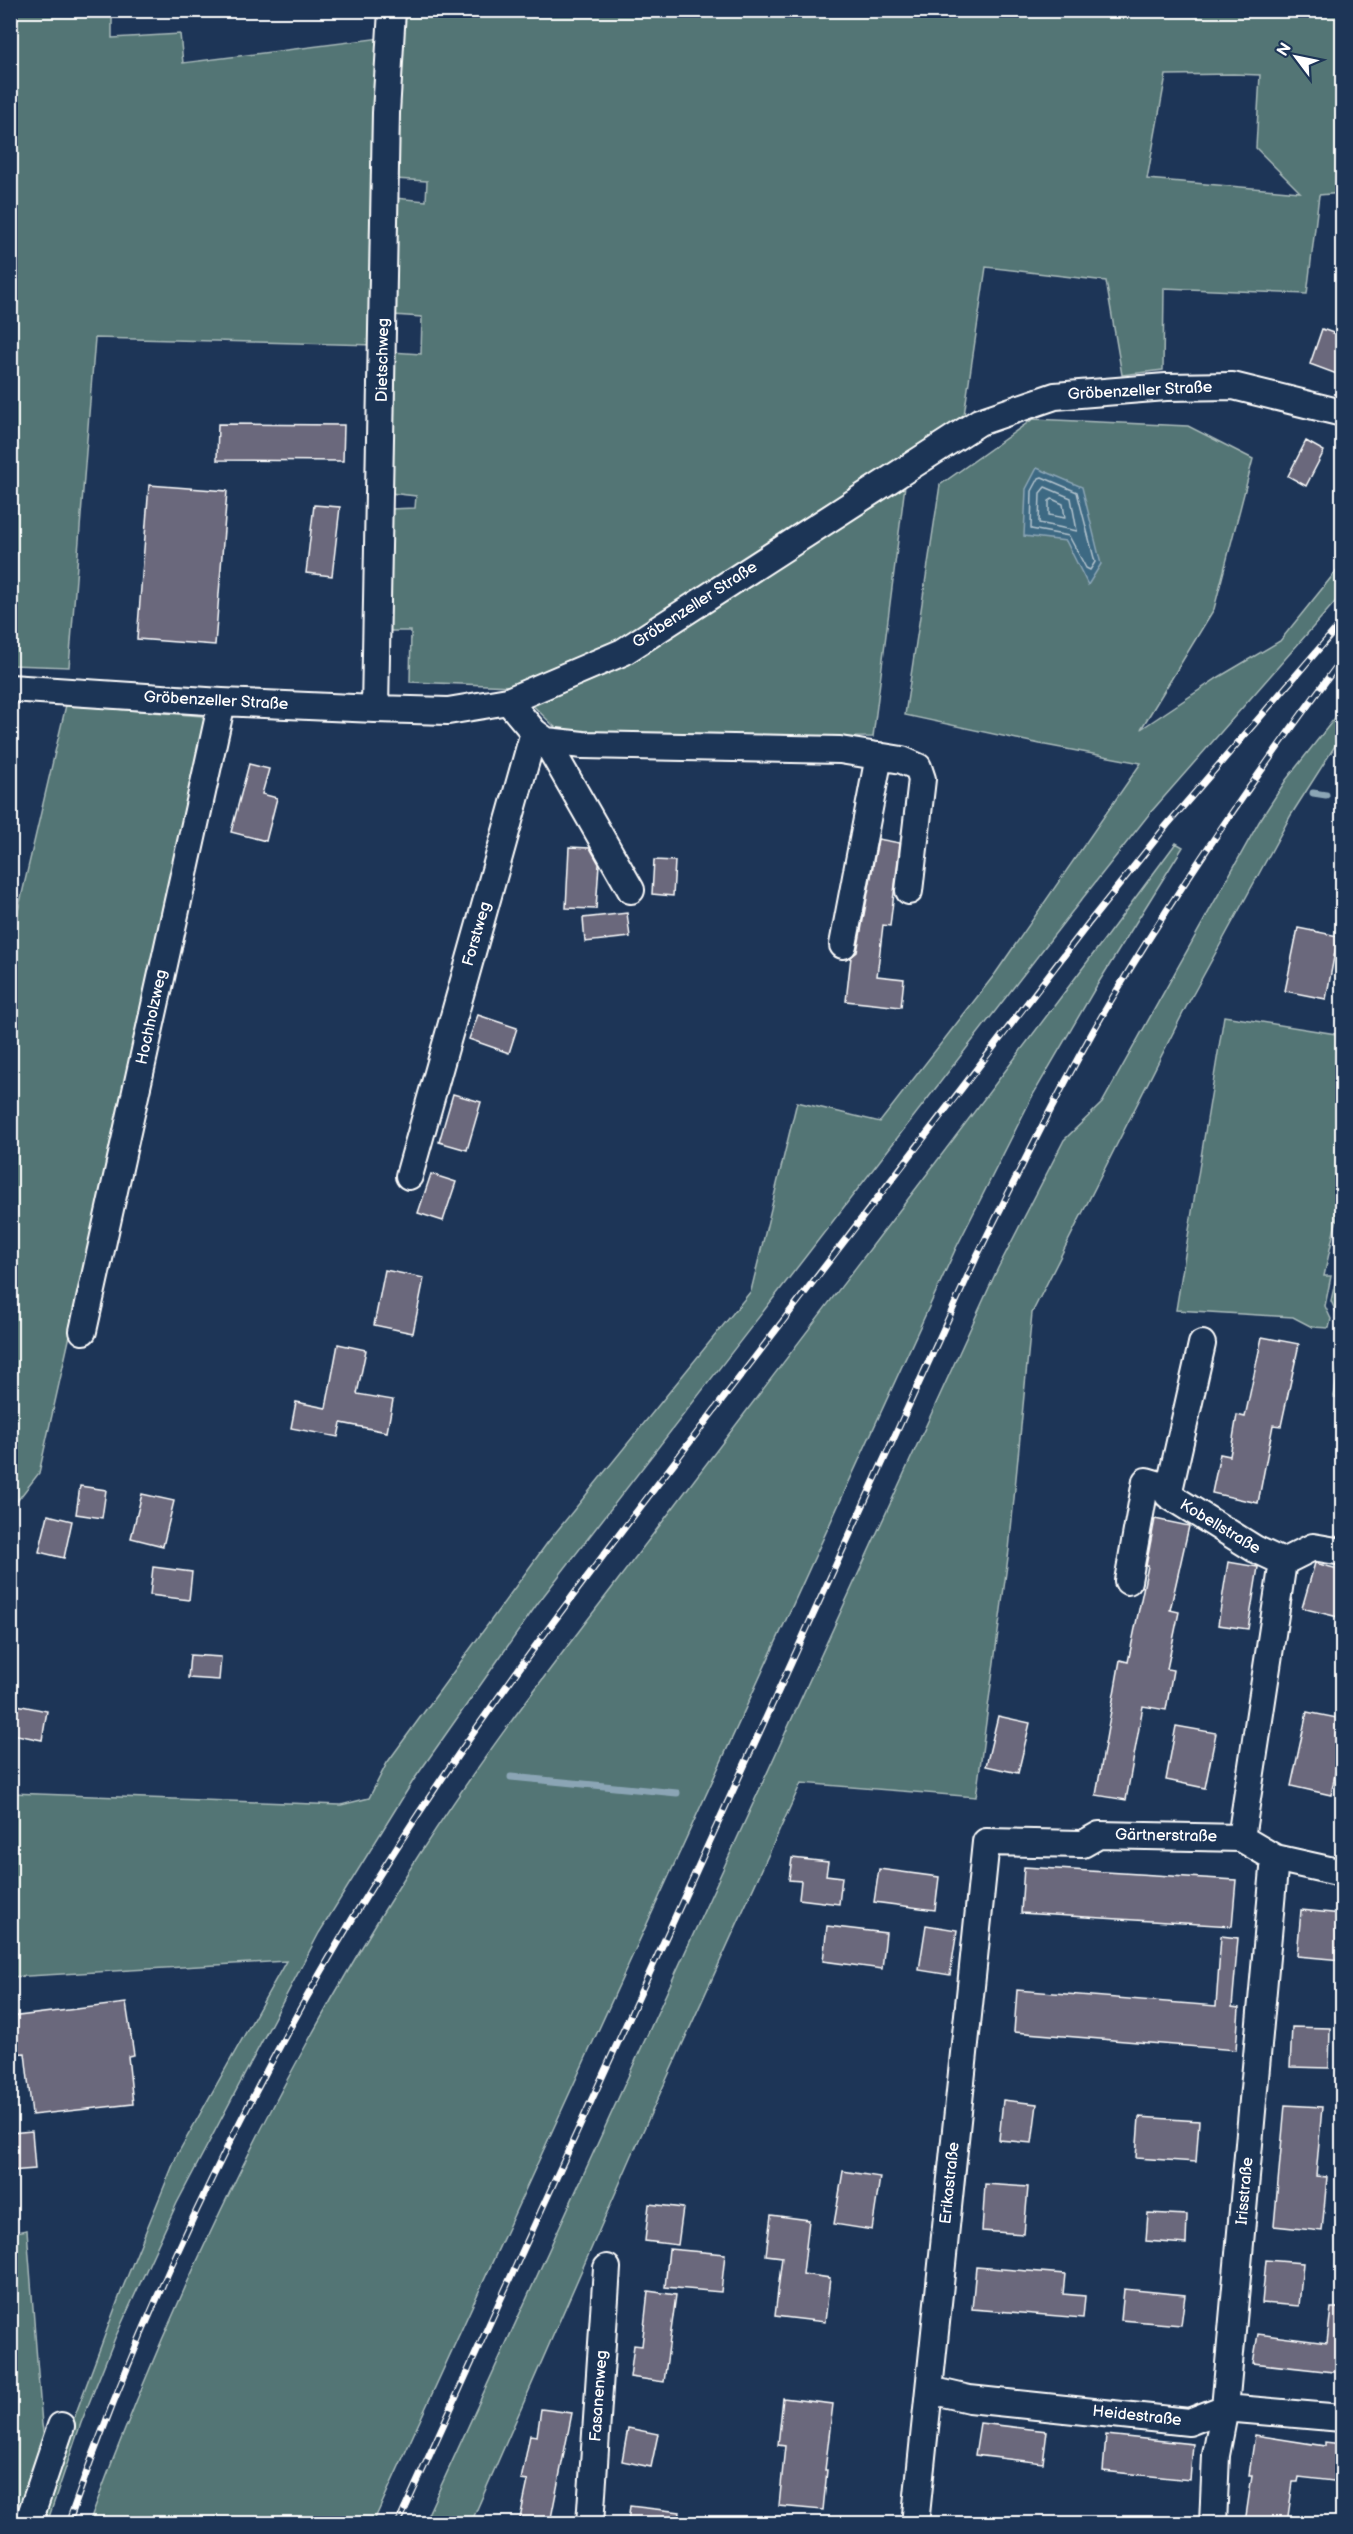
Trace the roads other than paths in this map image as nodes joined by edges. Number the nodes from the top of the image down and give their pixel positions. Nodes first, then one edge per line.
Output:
1 (392, 10) edge
2 (1342, 413) edge
3 (10, 688) edge
4 (508, 701) junction
5 (222, 702) junction
6 (375, 710) junction
7 (540, 736) junction
8 (891, 758) junction
9 (631, 890) dead end
10 (909, 891) dead end
11 (843, 945) dead end
12 (409, 1176) dead end
13 (83, 1332) dead end
14 (1202, 1344) dead end
15 (1170, 1488) junction
16 (1342, 1552) edge
17 (1283, 1562) junction
18 (1128, 1581) dead end
19 (1241, 1838) junction
20 (986, 1842) joint
21 (1275, 1858) junction
22 (1342, 1873) edge
23 (607, 2268) dead end
24 (930, 2390) junction
25 (1225, 2408) junction
26 (1342, 2418) edge
27 (61, 2426) dead end
28 (28, 2523) edge
29 (590, 2523) edge
30 (915, 2523) edge
31 (1213, 2523) edge

1 - 6 street, Dietschweg
2 - 4 street, Gröbenzeller Straße
3 - 5 street, Gröbenzeller Straße
4 - 6 street, Gröbenzeller Straße
4 - 7 street
5 - 6 street, Gröbenzeller Straße
5 - 13 street, Hochholzweg
7 - 8 street
7 - 9 street
7 - 12 street, Forstweg
8 - 10 street
8 - 11 street
14 - 15 street, Kobellstraße
15 - 17 street, Kobellstraße
15 - 18 street
16 - 17 street
17 - 19 street
19 - 20 street, Gärtnerstraße
19 - 21 street, Gärtnerstraße
20 - 24 street, Erikastraße
21 - 22 street, Gärtnerstraße
21 - 25 street, Irisstraße
23 - 29 street, Fasanenweg
24 - 25 street, Heidestraße
24 - 30 street, Erikastraße
25 - 26 street, Heidestraße
25 - 31 street, Irisstraße
27 - 28 street

